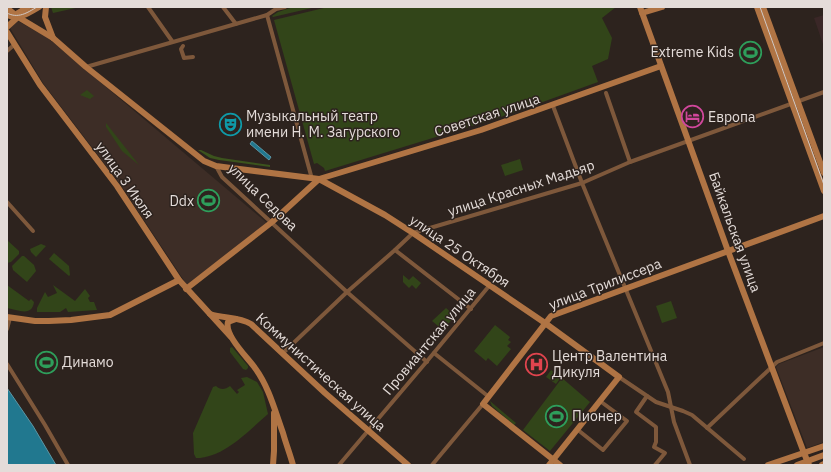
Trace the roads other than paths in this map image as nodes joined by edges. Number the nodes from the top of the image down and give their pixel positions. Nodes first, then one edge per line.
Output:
1 (28, 7) edge
2 (39, 7) edge
3 (46, 7) edge
4 (148, 7) edge
5 (223, 7) edge
6 (285, 7) edge
7 (662, 7) edge
8 (757, 7) edge
9 (763, 7) edge
10 (7, 8) edge
11 (641, 10) edge
12 (12, 15) edge
13 (267, 15) junction
14 (236, 24) junction
15 (7, 26) edge
16 (7, 32) edge
17 (53, 38) junction
18 (172, 41) junction
19 (14, 45) junction
20 (183, 46) dead end
21 (7, 51) edge
22 (193, 57) dead end
23 (661, 66) junction
24 (86, 67) junction
25 (824, 92) edge
26 (606, 93) dead end
27 (795, 102) junction
28 (553, 106) junction
29 (689, 142) junction
30 (630, 162) junction
31 (216, 166) junction
32 (824, 173) edge
33 (312, 179) junction
34 (319, 179) junction
35 (582, 183) junction
36 (824, 191) edge
37 (7, 202) edge
38 (824, 216) edge
39 (272, 222) junction
40 (33, 231) dead end
41 (413, 233) junction
42 (395, 250) junction
43 (728, 252) junction
44 (179, 280) junction
45 (490, 286) junction
46 (625, 288) junction
47 (186, 289) junction
48 (347, 292) junction
49 (471, 309) junction
50 (209, 314) junction
51 (9, 317) edge
52 (244, 320) junction
53 (544, 324) junction
54 (7, 330) edge
55 (231, 337) junction
56 (824, 343) edge
57 (283, 353) junction
58 (434, 353) junction
59 (427, 362) junction
60 (7, 364) edge
61 (772, 366) junction
62 (619, 378) junction
63 (647, 396) junction
64 (489, 397) junction
65 (600, 401) junction
66 (483, 404) junction
67 (273, 405) junction
68 (670, 407) junction
69 (707, 428) junction
70 (578, 430) junction
71 (368, 431) junction
72 (824, 446) edge
73 (804, 453) junction
74 (824, 455) edge
75 (744, 459) dead end
76 (554, 460) junction
77 (68, 465) edge
78 (273, 465) edge
79 (293, 465) edge
80 (339, 465) edge
81 (408, 465) edge
82 (432, 465) edge
83 (549, 465) edge
84 (560, 465) edge
85 (655, 465) edge
86 (690, 465) edge
87 (768, 465) edge
88 (796, 465) edge
89 (809, 465) edge

1 - 12 main road
2 - 12 main road
3 - 17 main road
4 - 18 street
5 - 14 street
6 - 13 street
7 - 11 main road
8 - 27 main road
9 - 27 main road
10 - 12 main road, улица Седова
11 - 23 main road, Байкальская улица
12 - 15 main road
12 - 17 main road, улица Седова
13 - 14 street
13 - 33 street
14 - 18 street
16 - 19 main road, улица 3 Июля
17 - 24 main road, улица Седова
18 - 24 street
19 - 21 street
19 - 44 main road, улица 3 Июля
20 - 22 street
23 - 28 main road, Советская улица
23 - 29 main road, Байкальская улица
24 - 31 main road, улица Седова
25 - 27 street, улица Красных Мадьяр
26 - 30 street
27 - 29 street, улица Красных Мадьяр
27 - 32 main road
27 - 36 main road
28 - 34 main road, Советская улица
28 - 35 street
29 - 30 street, улица Красных Мадьяр
29 - 43 main road, Байкальская улица
30 - 35 street, улица Красных Мадьяр
31 - 33 main road, улица 25 Октября
31 - 39 street, улица Седова
33 - 34 main road, улица 25 Октября
34 - 39 main road
34 - 41 main road, улица 25 Октября
35 - 41 street, улица Красных Мадьяр
35 - 46 street
37 - 40 street
38 - 43 main road, улица Трилиссера
39 - 47 main road
39 - 48 street, улица Седова
41 - 42 street, улица Красных Мадьяр
41 - 45 main road, улица 25 Октября
42 - 48 street, улица Красных Мадьяр
42 - 49 street
43 - 46 main road, улица Трилиссера
43 - 61 main road, Байкальская улица
44 - 47 main road, улица 3 Июля
44 - 51 main road
45 - 49 street, Провиантская улица
45 - 53 main road, улица 25 Октября
46 - 53 main road, улица Трилиссера
46 - 68 street
47 - 50 main road, улица 3 Июля
48 - 57 street, улица Красных Мадьяр
48 - 59 street, улица Седова
49 - 58 street, Провиантская улица
50 - 52 main road, Коммунистическая улица
50 - 55 main road, улица 3 Июля
51 - 54 street
52 - 55 main road
52 - 57 main road, Коммунистическая улица
53 - 62 main road, улица 25 Октября
53 - 64 main road, улица Трилиссера
55 - 67 main road, улица 3 Июля
56 - 61 street
57 - 71 main road, Коммунистическая улица
58 - 59 street, Провиантская улица
58 - 64 street
59 - 71 street, Провиантская улица
60 - 77 street
61 - 69 street
61 - 73 main road, Байкальская улица
62 - 63 street, улица 25 Октября
62 - 65 main road
63 - 68 street, улица 25 Октября
63 - 85 street
64 - 66 main road, улица Трилиссера
65 - 70 main road
65 - 70 street
66 - 76 main road
66 - 82 street, улица Трилиссера
67 - 78 main road
67 - 79 main road, улица 3 Июля
68 - 69 street, улица 25 Октября
68 - 86 street
69 - 75 street, улица 25 Октября
70 - 76 main road
71 - 80 street, Провиантская улица
71 - 81 main road, Коммунистическая улица
72 - 73 main road
73 - 87 main road
73 - 89 main road, Байкальская улица, bridge
74 - 88 main road
76 - 83 main road
76 - 84 main road

